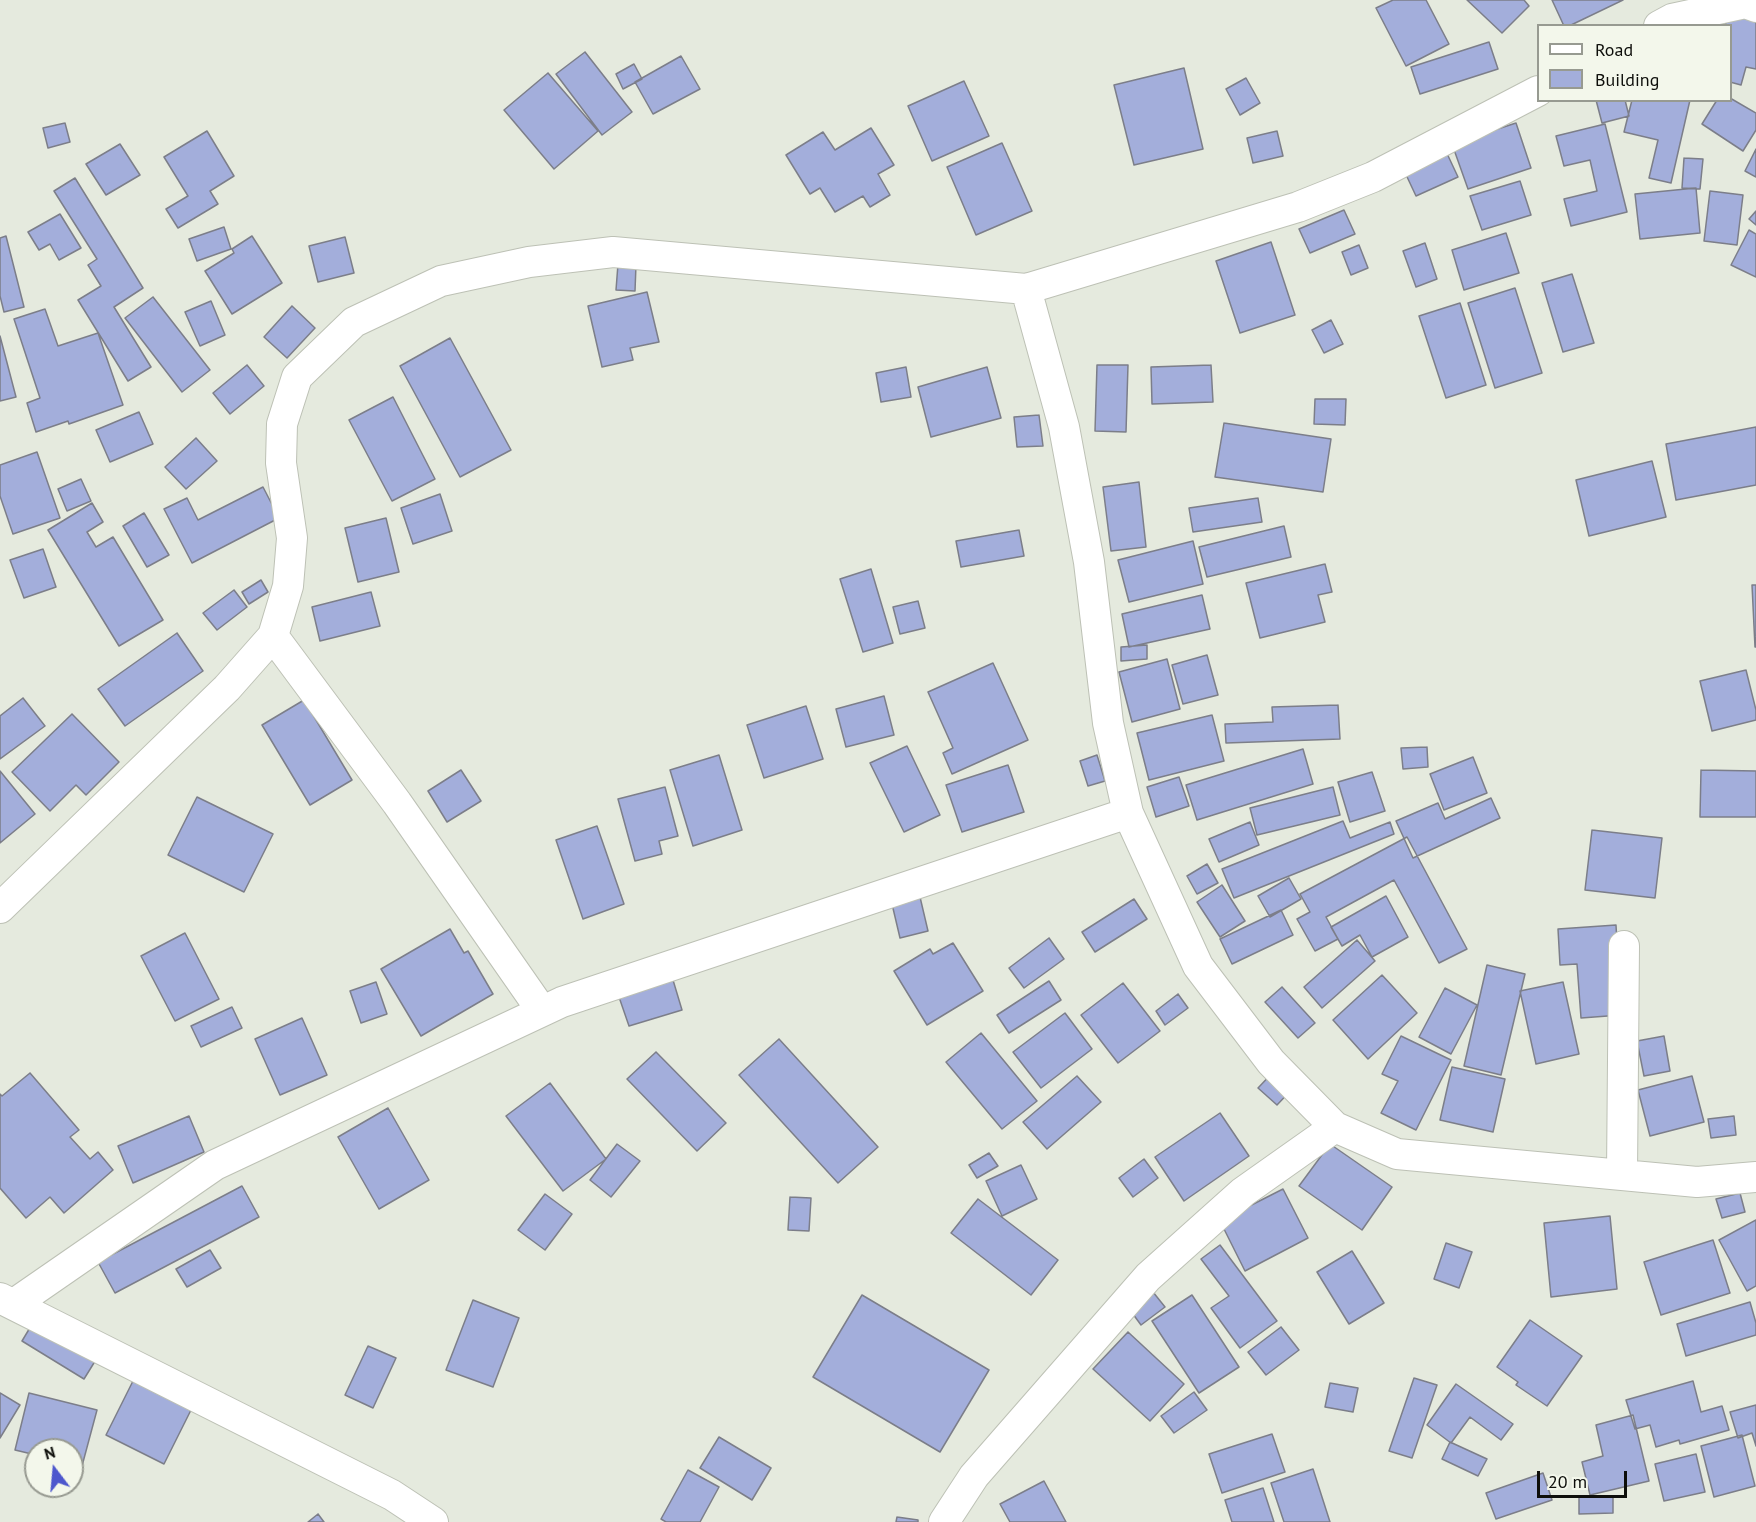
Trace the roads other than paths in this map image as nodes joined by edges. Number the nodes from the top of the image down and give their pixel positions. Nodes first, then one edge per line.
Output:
1 (1756, 7) edge
2 (1666, 15) edge
3 (1537, 92) edge
4 (1026, 289) junction
5 (273, 636) junction
6 (1128, 813) junction
7 (0, 908) edge
8 (1624, 946) dead end
9 (542, 1011) junction
10 (1335, 1127) junction
11 (1622, 1174) junction
12 (1756, 1177) edge
13 (7, 1301) edge
14 (433, 1522) edge
15 (944, 1522) edge

1 - 2 street
3 - 4 street
4 - 5 street
4 - 6 street
5 - 7 street
5 - 9 street
6 - 9 street
6 - 10 street
8 - 11 street
9 - 13 street
10 - 11 street
10 - 15 street
11 - 12 street
13 - 14 street

